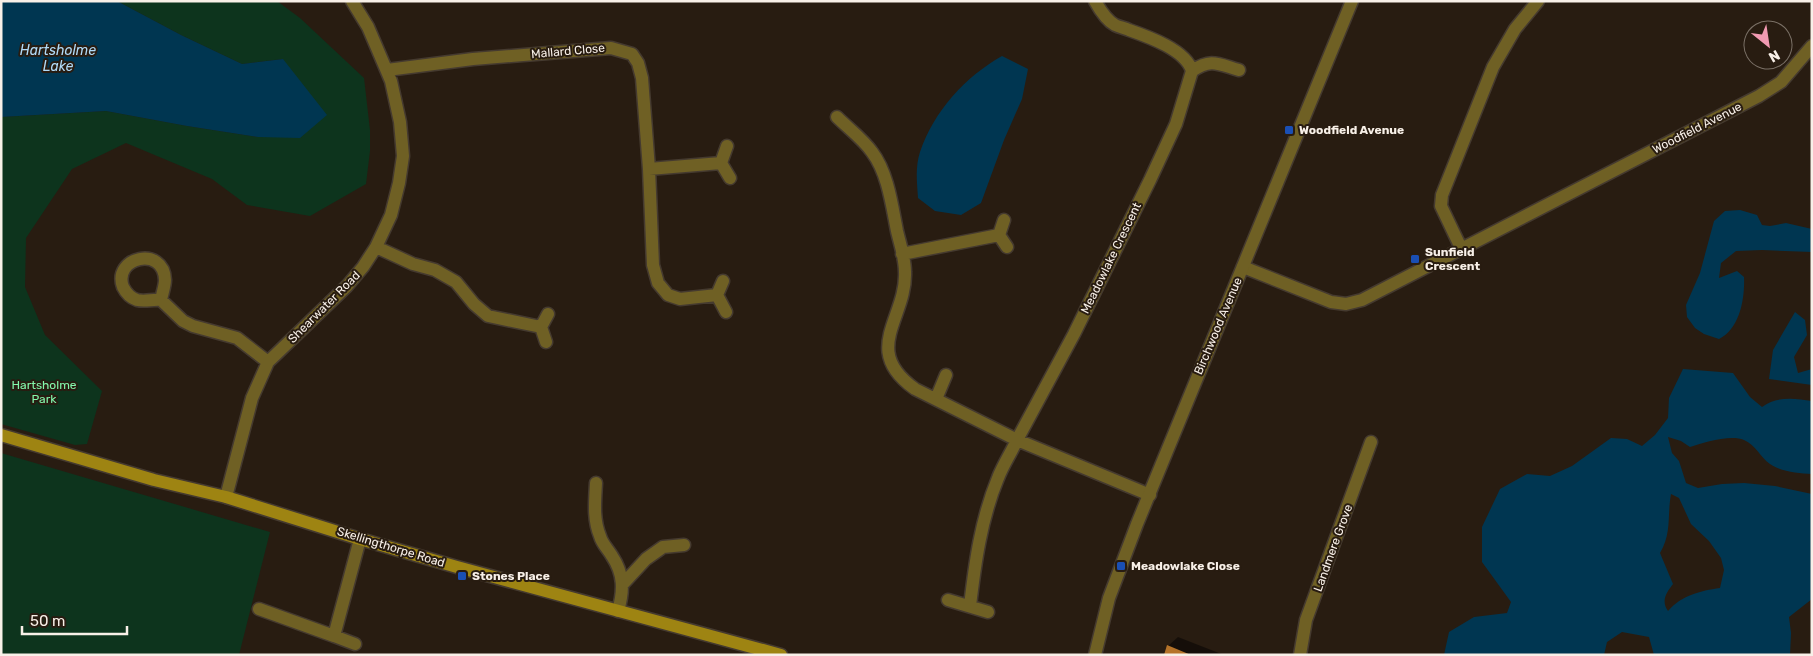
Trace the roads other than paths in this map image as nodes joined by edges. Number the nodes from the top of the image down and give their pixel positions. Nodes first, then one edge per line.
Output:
1 (352, 1) edge
2 (1095, 1) edge
3 (1352, 1) edge
4 (1538, 1) edge
5 (1812, 46) edge
6 (387, 70) junction
7 (1238, 70) dead end
8 (1192, 71) junction
9 (837, 117) dead end
10 (726, 146) dead end
11 (721, 163) junction
12 (649, 169) junction
13 (730, 178) dead end
14 (1004, 220) dead end
15 (999, 235) junction
16 (376, 247) junction
17 (1007, 247) dead end
18 (1461, 248) junction
19 (902, 254) junction
20 (1242, 267) junction
21 (723, 281) dead end
22 (717, 295) junction
23 (161, 300) dead end
24 (726, 312) dead end
25 (548, 314) dead end
26 (541, 327) junction
27 (546, 342) dead end
28 (268, 362) junction
29 (946, 375) dead end
30 (936, 398) junction
31 (1, 435) edge
32 (1017, 440) junction
33 (1371, 442) dead end
34 (596, 483) dead end
35 (1150, 495) junction
36 (226, 497) junction
37 (360, 539) junction
38 (684, 545) dead end
39 (622, 584) junction
40 (948, 600) dead end
41 (970, 606) junction
42 (259, 609) dead end
43 (618, 611) junction
44 (988, 612) dead end
45 (334, 636) junction
46 (355, 644) dead end
47 (781, 655) edge
48 (1094, 655) edge
49 (1300, 655) edge

1 - 6 street, Shearwater Road
2 - 8 street
3 - 20 street, Birchwood Avenue
4 - 18 street
5 - 18 street, Woodfield Avenue
6 - 12 street, Mallard Close
6 - 16 street, Shearwater Road
7 - 8 street
8 - 32 street, Meadowlake Crescent
9 - 19 street
10 - 11 street
11 - 12 street
11 - 13 street
12 - 22 street, Mallard Close
14 - 15 street
15 - 17 street
15 - 19 street
16 - 26 street
16 - 28 street, Shearwater Road
18 - 20 street, Woodfield Avenue
19 - 30 street
20 - 35 street, Birchwood Avenue
21 - 22 street
22 - 24 street
23 - 28 street
25 - 26 street
26 - 27 street
28 - 36 street, Shearwater Road
29 - 30 street
30 - 32 street
31 - 36 main road, Skellingthorpe Road
32 - 35 street
32 - 41 street, Meadowlake Crescent
33 - 49 street, Landmere Grove
34 - 39 street
35 - 48 street, Birchwood Avenue
36 - 37 main road, Skellingthorpe Road
37 - 43 main road, Skellingthorpe Road
37 - 45 street
38 - 39 street
39 - 43 street
40 - 41 street
41 - 44 street
42 - 45 street
43 - 47 main road, Skellingthorpe Road
45 - 46 street

